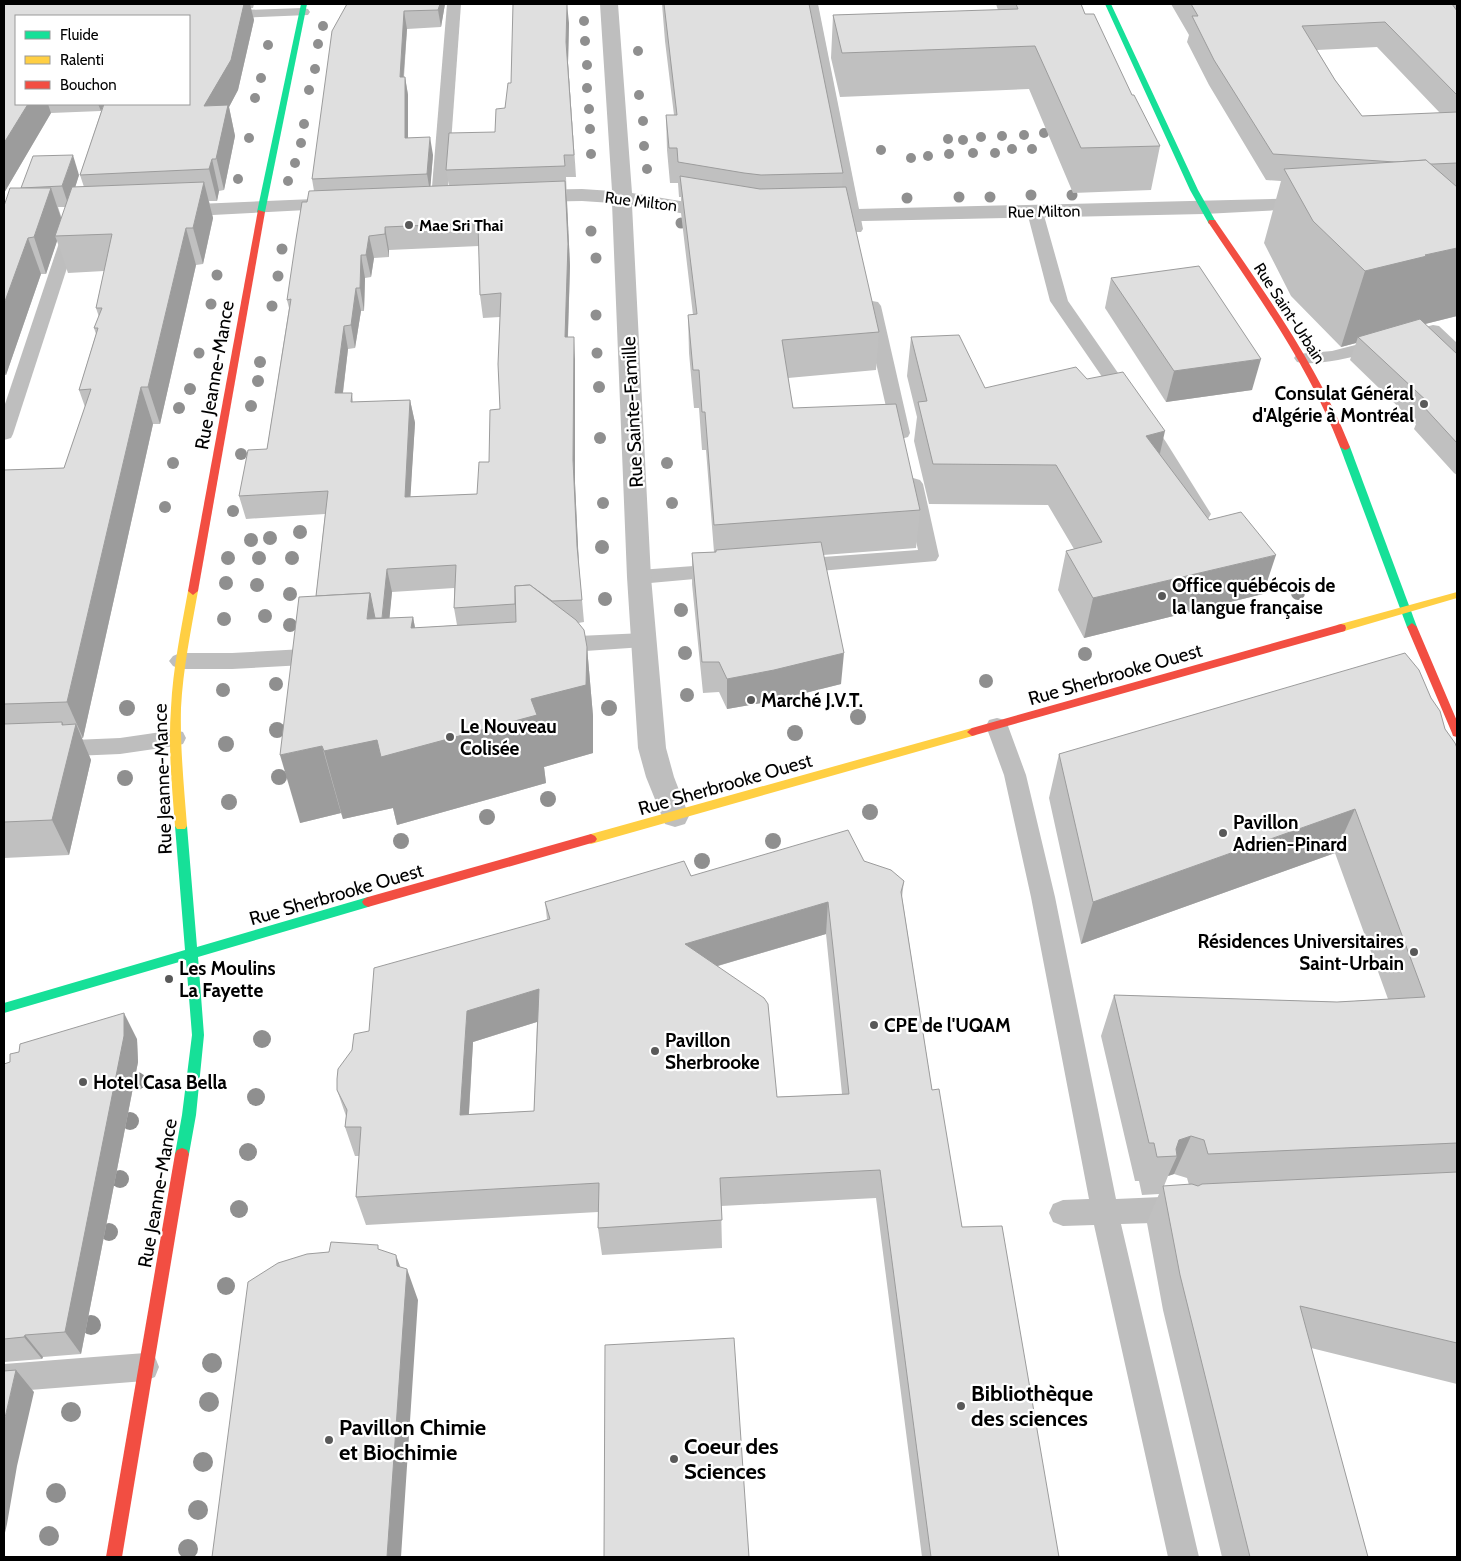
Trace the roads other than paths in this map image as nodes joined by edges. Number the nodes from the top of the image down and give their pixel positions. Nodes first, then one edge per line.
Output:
1 (454, 4) edge
2 (609, 4) edge
3 (811, 4) edge
4 (1108, 4) edge
5 (1452, 4) edge
6 (303, 8) edge
7 (1457, 11) edge
8 (190, 16) edge
9 (508, 197) edge
10 (622, 197) junction
11 (459, 198) edge
12 (429, 199) joint
13 (361, 203) edge
14 (1329, 203) edge
15 (262, 208) junction
16 (1204, 208) junction
17 (153, 212) edge
18 (1035, 212) junction
19 (74, 214) edge
20 (737, 216) edge
21 (852, 216) junction
22 (797, 217) edge
23 (858, 245) edge
24 (869, 293) edge
25 (1457, 353) edge
26 (1302, 358) junction
27 (4, 434) edge
28 (905, 449) edge
29 (909, 469) edge
30 (1212, 532) edge
31 (780, 567) edge
32 (740, 569) edge
33 (639, 577) junction
34 (1457, 595) edge
35 (1406, 609) junction
36 (644, 640) junction
37 (541, 646) edge
38 (341, 655) edge
39 (180, 661) junction
40 (998, 726) junction
41 (1457, 733) edge
42 (175, 738) junction
43 (4, 751) edge
44 (675, 816) junction
45 (190, 955) junction
46 (4, 1008) edge
47 (1210, 1207) edge
48 (1107, 1212) junction
49 (1063, 1213) dead end
50 (145, 1367) junction
51 (4, 1378) edge
52 (114, 1557) edge
53 (1184, 1557) edge

1 - 12 lane
2 - 10 street, Rue Sainte-Famille
3 - 21 lane
4 - 16 main road, Rue Saint-Urbain
5 - 7 street
6 - 8 lane
6 - 15 main road, Rue Jeanne-Mance
9 - 10 street, Rue Milton
10 - 20 street, Rue Milton
10 - 33 street, Rue Sainte-Famille
11 - 12 street
13 - 15 street
14 - 16 street, Rue Milton
15 - 17 street
15 - 39 main road, Rue Jeanne-Mance
16 - 18 street, Rue Milton
16 - 26 main road, Rue Saint-Urbain
18 - 21 street, Rue Milton
18 - 30 lane
19 - 27 lane
21 - 22 street, Rue Milton
21 - 23 lane
24 - 28 lane
25 - 26 lane
26 - 35 main road, Rue Saint-Urbain
29 - 31 lane
32 - 33 lane
33 - 36 street, Rue Sainte-Famille
34 - 35 main road, Rue Sherbrooke Ouest
35 - 40 main road, Rue Sherbrooke Ouest
35 - 41 main road, Rue Saint-Urbain
36 - 37 lane
36 - 44 street, Rue Sainte-Famille
38 - 39 lane
39 - 42 main road, Rue Jeanne-Mance
40 - 44 main road, Rue Sherbrooke Ouest
40 - 48 lane
42 - 43 lane
42 - 45 main road, Rue Jeanne-Mance
44 - 45 main road, Rue Sherbrooke Ouest
45 - 46 main road, Rue Sherbrooke Ouest
45 - 50 main road, Rue Jeanne-Mance
47 - 48 lane
48 - 49 lane
48 - 53 lane
50 - 51 lane
50 - 52 main road, Rue Jeanne-Mance

